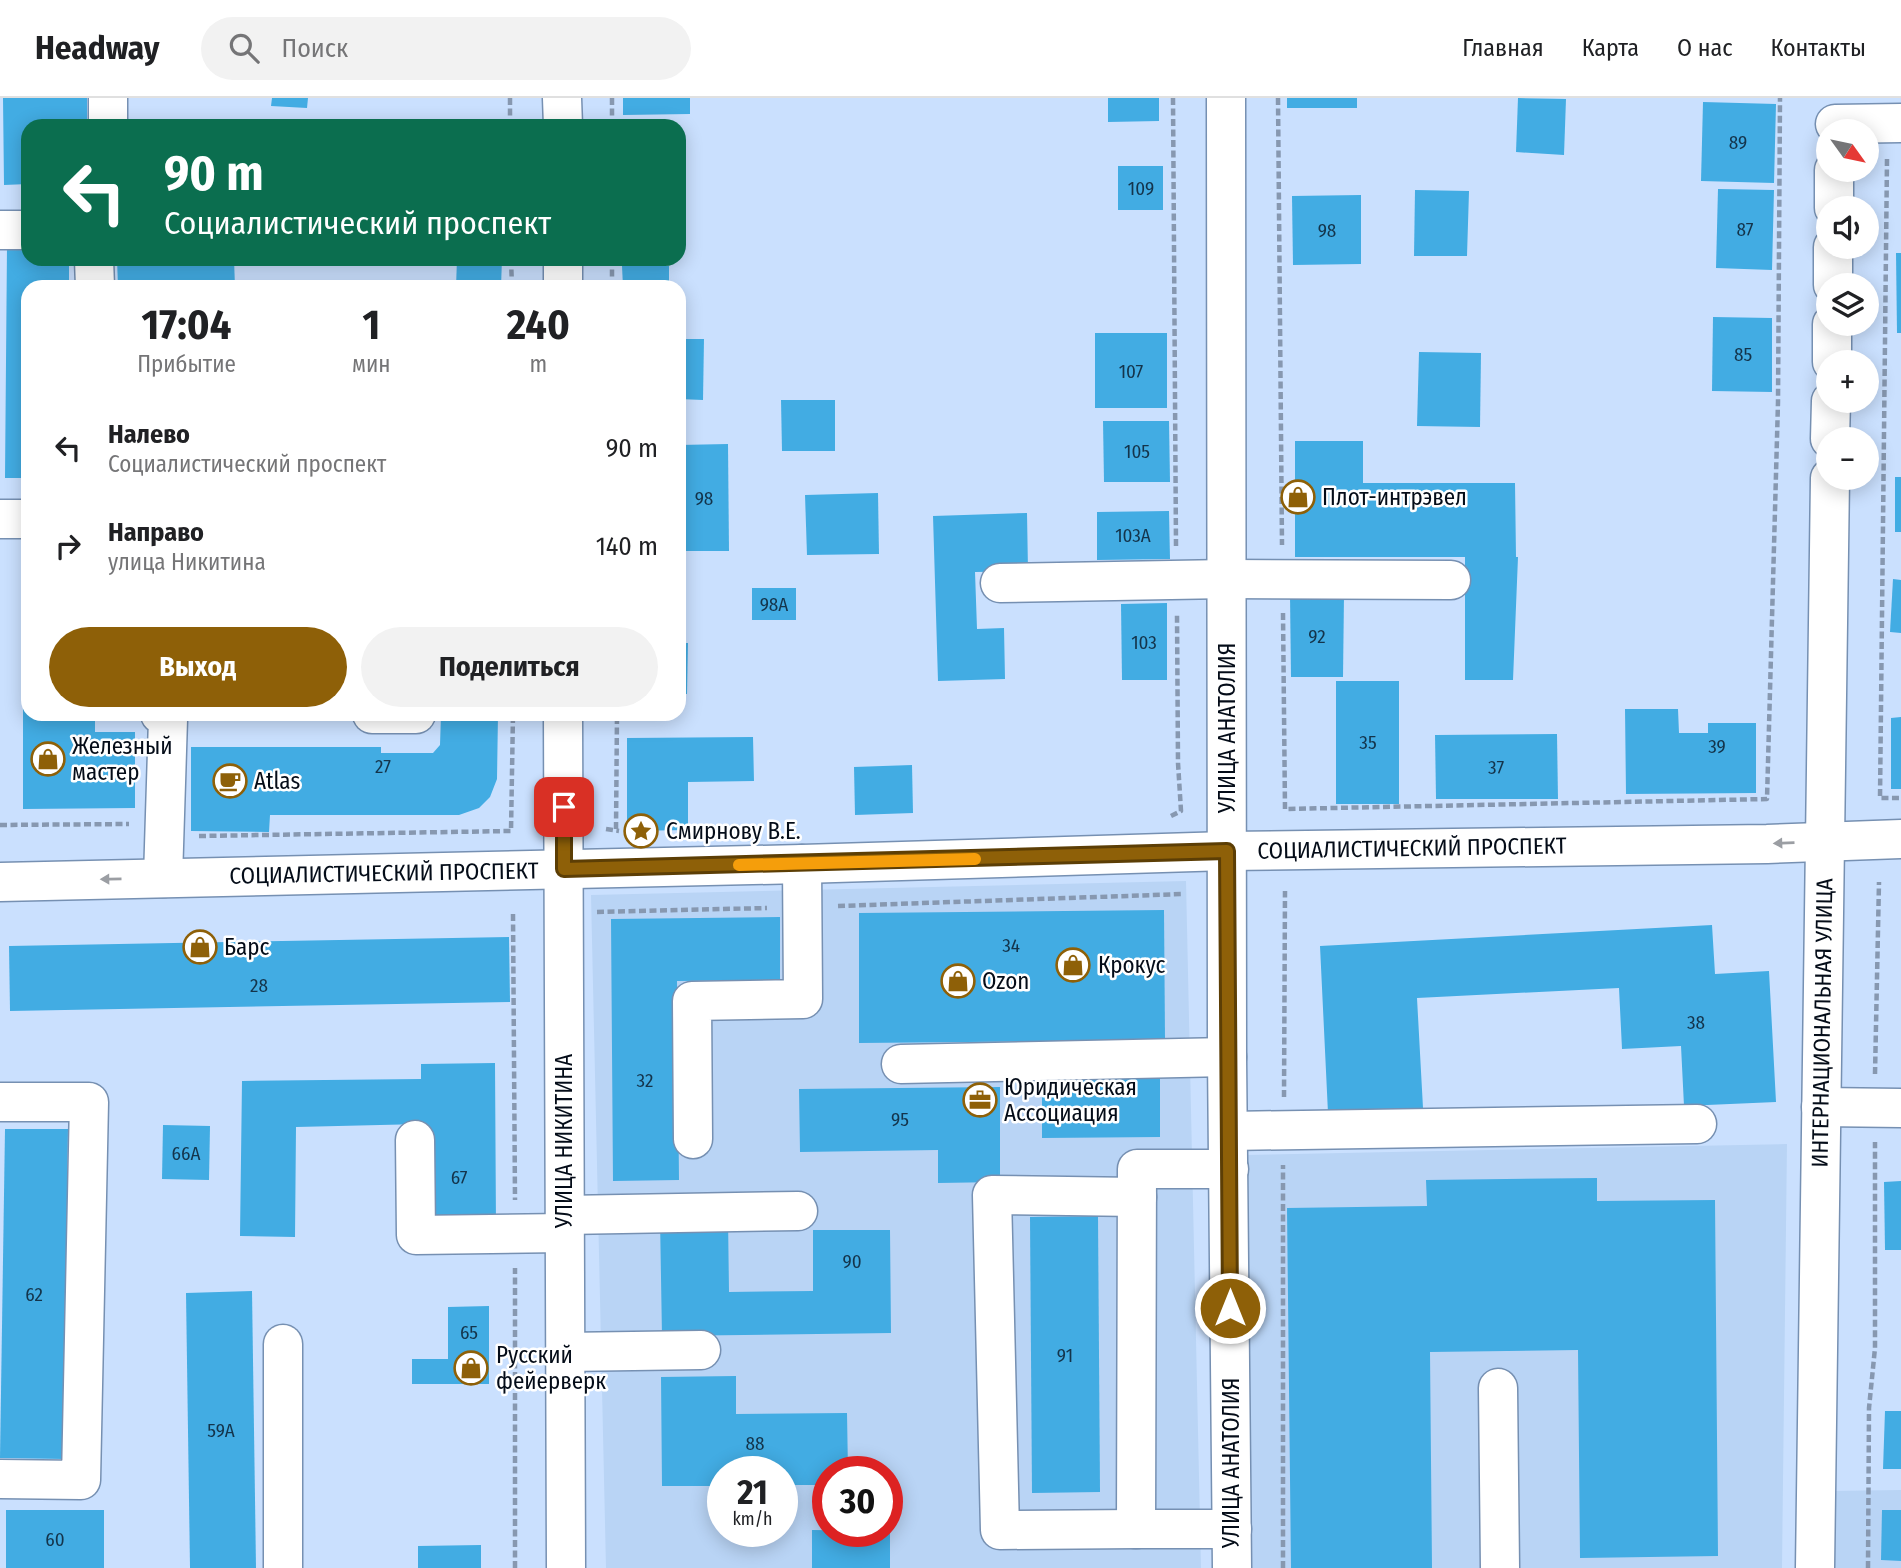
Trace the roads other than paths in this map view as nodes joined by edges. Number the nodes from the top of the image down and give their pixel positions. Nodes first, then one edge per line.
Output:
1 (108, 98) edge
2 (562, 98) edge
3 (1226, 98) edge
4 (1835, 118) edge
5 (108, 119) edge
6 (562, 119) edge
7 (1894, 123) edge
8 (0, 230) edge
9 (21, 230) edge
10 (1830, 490) edge
11 (0, 519) edge
12 (21, 519) edge
13 (1227, 579) junction
14 (1451, 580) dead end
15 (1000, 583) dead end
16 (168, 721) edge
17 (563, 721) edge
18 (1901, 839) edge
19 (1824, 842) junction
20 (1227, 851) junction
21 (802, 864) junction
22 (564, 869) junction
23 (163, 878) junction
24 (0, 882) edge
25 (1227, 1057) junction
26 (901, 1064) dead end
27 (0, 1102) edge
28 (1821, 1107) junction
29 (1888, 1108) edge
30 (1697, 1124) dead end
31 (1230, 1131) junction
32 (693, 1139) dead end
33 (415, 1140) dead end
34 (1229, 1170) junction
35 (1137, 1197) junction
36 (798, 1211) dead end
37 (564, 1224) junction
38 (283, 1344) dead end
39 (701, 1350) dead end
40 (565, 1352) junction
41 (1498, 1388) dead end
42 (0, 1479) edge
43 (1136, 1529) junction
44 (1232, 1529) junction
45 (283, 1568) edge
46 (566, 1568) edge
47 (1232, 1568) edge
48 (1500, 1568) edge
49 (1815, 1568) edge

1 - 5 street
2 - 6 street
3 - 13 street, УЛИЦА АНАТОЛИЯ
4 - 7 street
8 - 9 street
10 - 19 street, ИНТЕРНАЦИОНАЛЬНАЯ УЛИЦА
11 - 12 street
13 - 14 street
13 - 15 street
13 - 20 street, УЛИЦА АНАТОЛИЯ
16 - 23 street
17 - 22 street, УЛИЦА НИКИТИНА
18 - 19 street, СОЦИАЛИСТИЧЕСКИЙ ПРОСПЕКТ
19 -> 20 street, СОЦИАЛИСТИЧЕСКИЙ ПРОСПЕКТ
19 - 28 street, ИНТЕРНАЦИОНАЛЬНАЯ УЛИЦА
20 - 21 street, СОЦИАЛИСТИЧЕСКИЙ ПРОСПЕКТ
20 - 25 street, УЛИЦА АНАТОЛИЯ
21 - 22 street, СОЦИАЛИСТИЧЕСКИЙ ПРОСПЕКТ
21 - 32 street
22 - 23 street, СОЦИАЛИСТИЧЕСКИЙ ПРОСПЕКТ
22 - 37 street, УЛИЦА НИКИТИНА
23 -> 24 street, СОЦИАЛИСТИЧЕСКИЙ ПРОСПЕКТ
25 - 26 street
25 - 31 street, УЛИЦА АНАТОЛИЯ
27 - 42 street
28 - 29 street
28 - 49 street, ИНТЕРНАЦИОНАЛЬНАЯ УЛИЦА
30 - 31 street
31 - 34 street, УЛИЦА АНАТОЛИЯ
33 - 37 street
34 - 35 street
34 - 44 street, УЛИЦА АНАТОЛИЯ
35 - 43 street
35 - 43 street
36 - 37 street
37 - 40 street, УЛИЦА НИКИТИНА
38 - 45 street
39 - 40 street
40 - 46 street, УЛИЦА НИКИТИНА
41 - 48 street
43 - 44 street
44 - 47 street, УЛИЦА АНАТОЛИЯ

